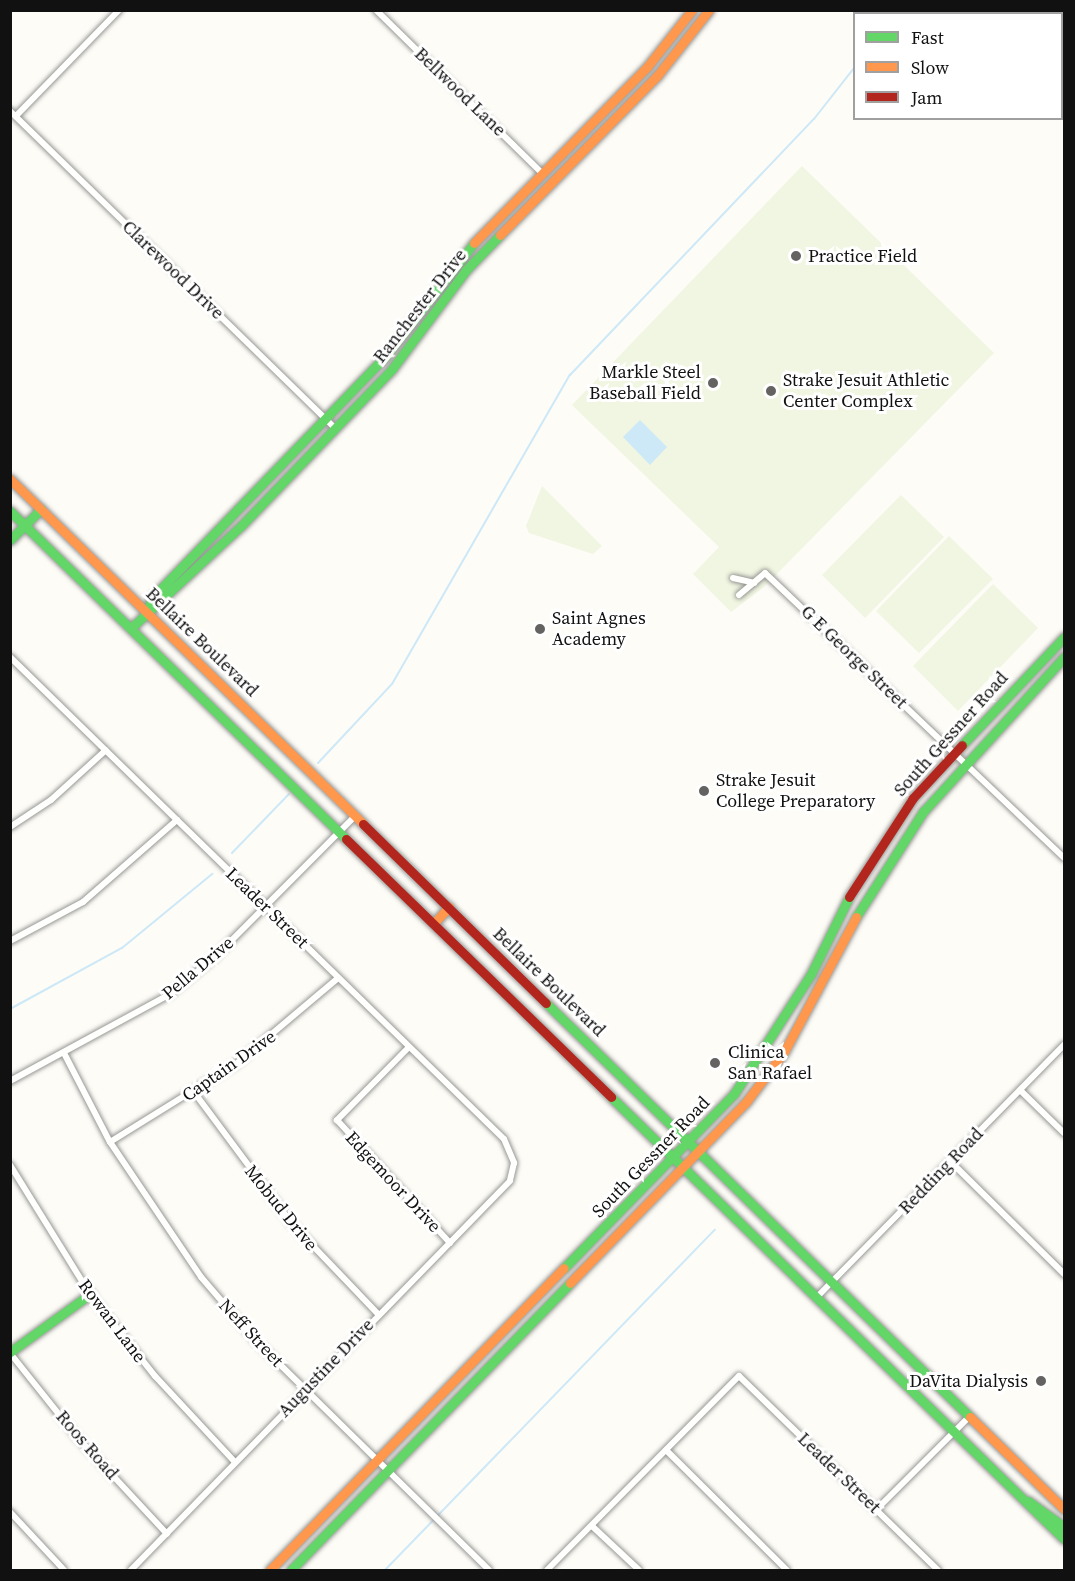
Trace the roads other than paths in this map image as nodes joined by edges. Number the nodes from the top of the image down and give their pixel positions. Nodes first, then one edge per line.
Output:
1 (120, 10) edge
2 (376, 10) edge
3 (692, 10) edge
4 (709, 10) edge
5 (632, 82) junction
6 (641, 91) junction
7 (13, 113) edge
8 (564, 153) junction
9 (572, 162) junction
10 (543, 174) junction
11 (474, 244) junction
12 (483, 253) junction
13 (396, 345) junction
14 (407, 352) junction
15 (325, 419) junction
16 (335, 428) junction
17 (10, 479) edge
18 (41, 509) junction
19 (10, 511) edge
20 (231, 514) junction
21 (25, 525) junction
22 (242, 525) junction
23 (10, 540) edge
24 (194, 555) junction
25 (202, 564) junction
26 (733, 579) dead end
27 (754, 583) junction
28 (739, 595) dead end
29 (147, 612) junction
30 (131, 628) junction
31 (1065, 637) edge
32 (10, 657) edge
33 (1065, 657) edge
34 (1032, 669) junction
35 (1042, 681) junction
36 (106, 750) junction
37 (954, 752) junction
38 (966, 761) junction
39 (355, 816) junction
40 (177, 820) junction
41 (10, 827) edge
42 (339, 831) junction
43 (1065, 858) edge
44 (266, 907) junction
45 (449, 907) junction
46 (434, 923) junction
47 (10, 941) edge
48 (338, 978) junction
49 (549, 1005) junction
50 (534, 1019) junction
51 (769, 1042) junction
52 (1065, 1045) edge
53 (410, 1047) junction
54 (784, 1052) junction
55 (65, 1055) junction
56 (10, 1081) edge
57 (1020, 1090) junction
58 (194, 1092) junction
59 (1065, 1133) edge
60 (110, 1142) junction
61 (690, 1143) junction
62 (700, 1152) junction
63 (675, 1158) junction
64 (950, 1161) junction
65 (514, 1163) joint
66 (10, 1165) edge
67 (684, 1167) junction
68 (450, 1243) junction
69 (571, 1262) junction
70 (582, 1273) junction
71 (1065, 1274) edge
72 (832, 1281) junction
73 (90, 1294) junction
74 (817, 1297) junction
75 (379, 1315) junction
76 (10, 1353) edge
77 (479, 1357) junction
78 (489, 1368) junction
79 (305, 1390) junction
80 (970, 1416) junction
81 (953, 1430) junction
82 (666, 1450) junction
83 (377, 1461) junction
84 (235, 1462) junction
85 (388, 1473) junction
86 (1023, 1499) junction
87 (1065, 1509) edge
88 (876, 1510) junction
89 (10, 1512) edge
90 (592, 1526) junction
91 (1065, 1527) edge
92 (167, 1534) junction
93 (1065, 1539) edge
94 (64, 1570) edge
95 (131, 1570) edge
96 (270, 1570) edge
97 (291, 1570) edge
98 (489, 1570) edge
99 (547, 1570) edge
100 (639, 1570) edge
101 (787, 1570) edge
102 (938, 1570) edge

1 - 7 street
2 - 10 street, Bellwood Lane
3 - 5 main road, Ranchester Drive
4 - 6 main road, Ranchester Drive
5 - 6 main road
5 - 8 main road, Ranchester Drive
6 - 9 main road, Ranchester Drive
7 - 15 street, Clarewood Drive
8 - 9 main road
8 - 10 main road, Ranchester Drive
9 - 12 main road, Ranchester Drive
10 - 11 main road, Ranchester Drive
11 - 12 main road
11 - 13 main road, Ranchester Drive
12 - 14 main road, Ranchester Drive
13 - 14 main road
13 - 15 main road, Ranchester Drive
14 - 16 main road, Ranchester Drive
15 - 16 street, Clarewood Drive
15 - 20 main road, Ranchester Drive
16 - 22 main road, Ranchester Drive
17 - 18 main road, Bellaire Boulevard
18 - 21 main road
18 - 29 main road, Bellaire Boulevard
19 - 21 main road, Bellaire Boulevard
20 - 22 main road
20 - 24 main road, Ranchester Drive
21 - 23 main road
21 - 30 main road, Bellaire Boulevard
22 - 25 main road, Ranchester Drive
24 - 25 main road
24 - 29 main road, Ranchester Drive
25 - 29 main road, Ranchester Drive
26 - 27 street, G E George Street
27 - 28 street
27 - 37 street, G E George Street
29 - 30 main road, Ranchester Drive
29 - 39 main road, Bellaire Boulevard
30 - 42 main road, Bellaire Boulevard
31 - 34 main road, South Gessner Road
32 - 36 street, Leader Street
33 - 35 main road, South Gessner Road
34 - 35 main road
34 - 37 main road, South Gessner Road
35 - 38 main road, South Gessner Road
36 - 40 street, Leader Street
36 - 41 street
37 - 38 street
37 - 51 main road, South Gessner Road
38 - 43 street
38 - 54 main road, South Gessner Road
39 - 42 street, Pella Drive
39 - 45 main road, Bellaire Boulevard
40 - 44 street, Leader Street
40 - 47 street
42 - 44 street, Pella Drive
42 - 46 main road, Bellaire Boulevard
44 - 48 street, Leader Street
44 - 55 street, Pella Drive
45 - 46 main road
45 - 49 main road, Bellaire Boulevard
46 - 50 main road, Bellaire Boulevard
48 - 53 street, Leader Street
48 - 58 street, Captain Drive
49 - 50 main road
49 - 61 main road, Bellaire Boulevard
50 - 63 main road, Bellaire Boulevard
51 - 54 main road
51 - 61 main road, South Gessner Road
52 - 57 street, Redding Road
53 - 65 street, Leader Street
53 - 68 street, Edgemoor Drive
54 - 62 main road, South Gessner Road
55 - 56 street, Pella Drive
55 - 60 street, Neff Street
57 - 59 street
57 - 64 street, Redding Road
58 - 60 street, Captain Drive
58 - 75 street, Mobud Drive
60 - 79 street, Neff Street
61 - 62 main road, Bellaire Boulevard
61 - 63 main road, South Gessner Road
62 - 67 main road, South Gessner Road
62 - 72 main road, Bellaire Boulevard
63 - 67 main road, Bellaire Boulevard
63 - 69 main road, South Gessner Road
64 - 71 street
64 - 72 street, Redding Road
65 - 68 street, Augustine Drive
66 - 73 street, Rowan Lane
67 - 70 main road, South Gessner Road
67 - 74 main road, Bellaire Boulevard
68 - 75 street, Augustine Drive
69 - 70 main road
69 - 77 main road, South Gessner Road
70 - 78 main road, South Gessner Road
72 - 74 street, Redding Road
72 - 80 main road, Bellaire Boulevard
73 - 76 main road
73 - 84 street, Rowan Lane
74 - 81 main road, Bellaire Boulevard
75 - 79 street, Augustine Drive
76 - 92 street, Roos Road
77 - 78 main road
77 - 83 main road, South Gessner Road
78 - 85 main road, South Gessner Road
79 - 83 street, Neff Street
79 - 84 street, Augustine Drive
80 - 81 street
80 - 87 main road, Bellaire Boulevard
81 - 86 main road, Bellaire Boulevard
81 - 88 street
82 - 88 street, Leader Street
82 - 90 street
82 - 101 street
83 - 85 street, Neff Street
83 - 96 main road, South Gessner Road
84 - 92 street, Augustine Drive
85 - 97 main road, South Gessner Road
85 - 98 street, Neff Street
86 - 91 main road
86 - 93 main road, Bellaire Boulevard
88 - 102 street, Leader Street
89 - 94 street
90 - 99 street
90 - 100 street
92 - 95 street, Augustine Drive

